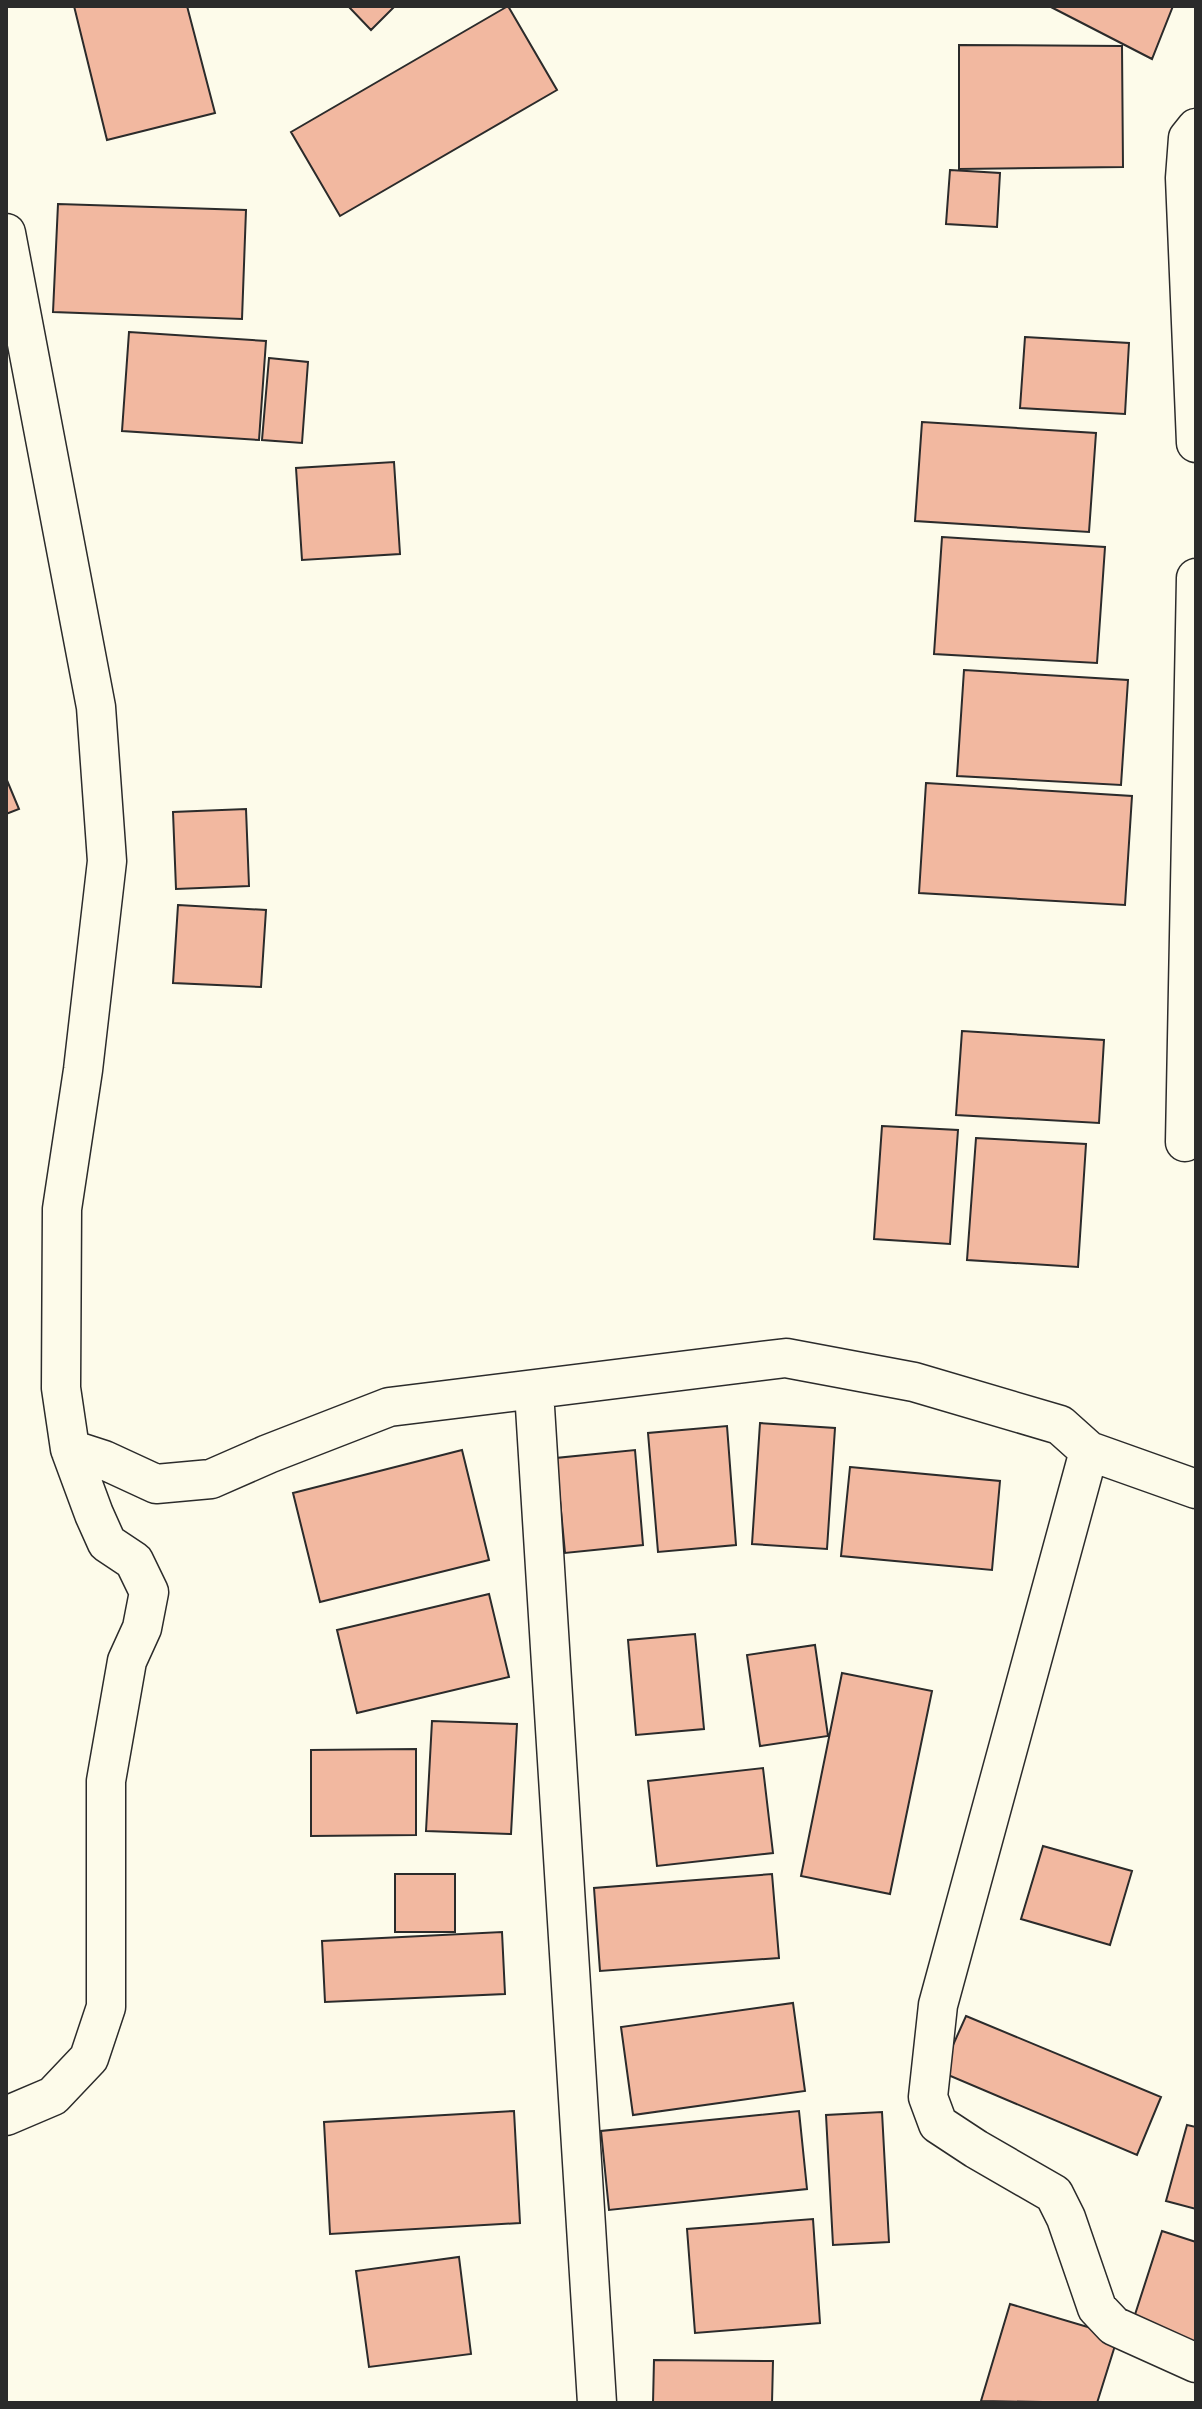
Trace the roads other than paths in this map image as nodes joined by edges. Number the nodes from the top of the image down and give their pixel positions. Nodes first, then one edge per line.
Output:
1 (1196, 128) edge
2 (6, 233) edge
3 (1196, 443) edge
4 (1196, 578) edge
5 (1185, 1142) dead end
6 (534, 1391) junction
7 (70, 1449) junction
8 (1089, 1451) junction
9 (1196, 1489) edge
10 (6, 2116) edge
11 (1196, 2363) edge
12 (597, 2403) edge

1 - 3 street
2 - 7 street
4 - 5 street
6 - 7 street
6 - 8 street
6 - 12 street
7 - 10 street
8 - 9 street
8 - 11 street

